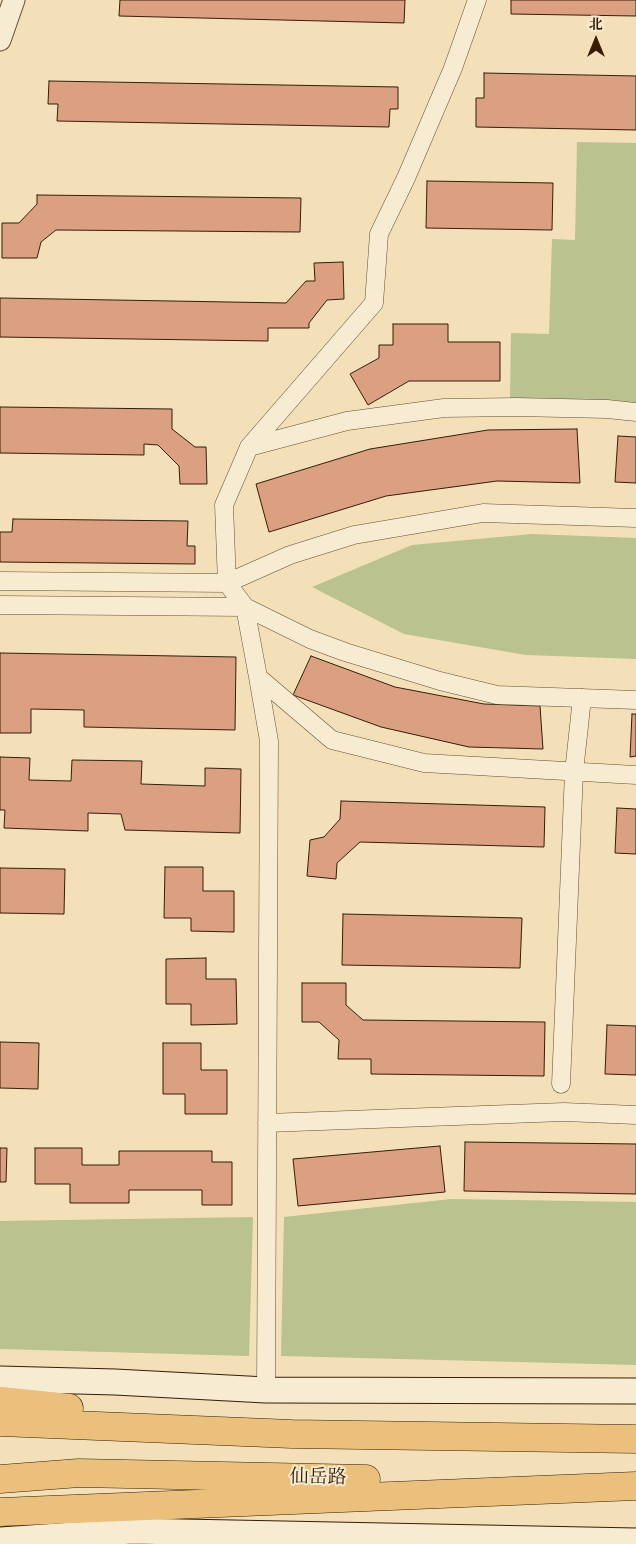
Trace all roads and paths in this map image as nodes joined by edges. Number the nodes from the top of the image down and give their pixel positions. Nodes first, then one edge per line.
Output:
1 (14, 0) edge
2 (477, 0) edge
3 (0, 40) edge
4 (636, 412) edge
5 (249, 447) junction
6 (636, 518) edge
7 (0, 582) edge
8 (227, 583) junction
9 (0, 605) edge
10 (244, 607) junction
11 (258, 677) junction
12 (582, 698) junction
13 (636, 700) edge
14 (574, 772) junction
15 (636, 775) edge
16 (561, 1084) dead end
17 (636, 1115) edge
18 (267, 1123) junction
19 (0, 1379) edge
20 (266, 1390) junction
21 (636, 1391) edge
22 (0, 1401) edge
23 (0, 1422) edge
24 (292, 1434) junction
25 (636, 1439) edge
26 (0, 1478) edge
27 (636, 1486) edge
28 (0, 1512) edge
29 (0, 1540) edge
30 (636, 1541) edge

1 - 3 street
2 - 5 street
4 - 5 street
5 - 8 street
6 - 8 street
7 - 8 street
8 - 10 street
9 - 10 street
10 - 11 street
10 - 12 street
11 - 14 street
11 - 18 street
12 - 13 street
12 - 14 street
14 - 15 street
14 - 16 street
17 - 18 street
18 - 20 street
19 - 20 main road
20 - 21 main road
22 - 24 highway
23 - 24 highway
24 - 25 highway
26 - 27 highway, 仙岳路
27 - 28 highway
29 - 30 main road

